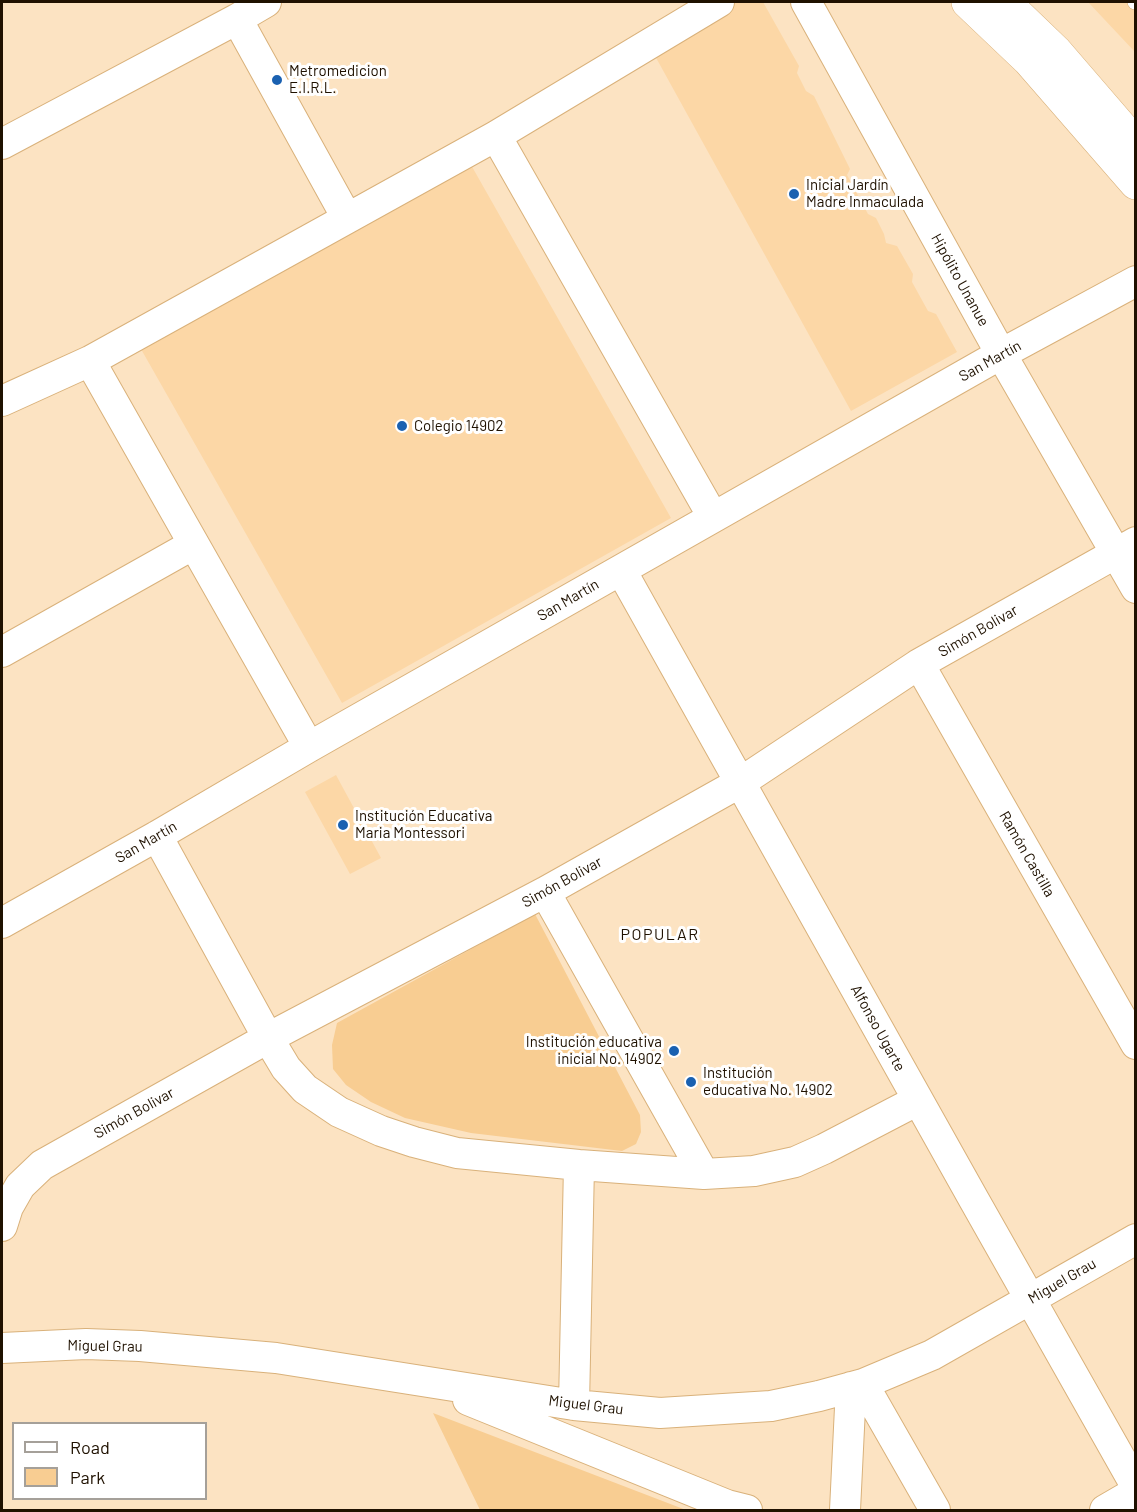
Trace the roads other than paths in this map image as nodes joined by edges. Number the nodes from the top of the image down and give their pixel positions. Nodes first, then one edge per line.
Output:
1 (266, 2) edge
2 (719, 2) edge
3 (806, 2) edge
4 (968, 2) edge
5 (1004, 2) edge
6 (237, 19) junction
7 (496, 136) junction
8 (2, 144) edge
9 (1136, 145) edge
10 (1136, 183) edge
11 (347, 218) junction
12 (1136, 281) edge
13 (1002, 354) junction
14 (90, 361) junction
15 (2, 401) edge
16 (713, 517) junction
17 (194, 544) junction
18 (1126, 547) edge
19 (621, 570) junction
20 (1136, 588) edge
21 (2, 652) edge
22 (919, 664) junction
23 (309, 747) junction
24 (741, 782) junction
25 (157, 836) junction
26 (545, 892) junction
27 (2, 923) edge
28 (268, 1038) junction
29 (1136, 1044) edge
30 (918, 1100) junction
31 (579, 1165) junction
32 (704, 1174) junction
33 (2, 1226) edge
34 (1136, 1239) edge
35 (1029, 1300) junction
36 (2, 1348) edge
37 (422, 1381) junction
38 (857, 1386) junction
39 (574, 1405) junction
40 (1136, 1486) edge
41 (1136, 1492) edge
42 (747, 1510) edge
43 (845, 1510) edge
44 (935, 1510) edge
45 (1105, 1510) edge

1 - 6 street
2 - 7 street
3 - 13 street, Hipólito Unanue
4 - 10 main road
5 - 9 main road
6 - 8 street
6 - 11 street
7 - 11 street
7 - 16 street
11 - 14 street
12 - 13 street, San Martín
13 - 16 street, San Martín
13 - 18 street, Hipólito Unanue
14 - 15 street
14 - 17 street
16 - 19 street, San Martín
17 - 21 street
17 - 23 street
18 - 20 street, Hipólito Unanue
18 - 22 street, Simón Bolivar
19 - 23 street, San Martín
19 - 24 street, Alfonso Ugarte
22 - 24 street, Simón Bolivar
22 - 29 street, Ramón Castilla
23 - 25 street, San Martín
24 - 26 street, Simón Bolivar
24 - 30 street, Alfonso Ugarte
25 - 27 street, San Martín
25 - 28 street
26 - 28 street, Simón Bolivar
26 - 32 street
28 - 31 street
28 - 33 street, Simón Bolivar
30 - 32 street
30 - 35 street, Alfonso Ugarte
31 - 32 street
31 - 39 street
34 - 35 street, Miguel Grau
35 - 38 street, Miguel Grau
35 - 40 street, Alfonso Ugarte
36 - 37 street, Miguel Grau
37 - 39 street, Miguel Grau
37 - 42 street
38 - 39 street, Miguel Grau
38 - 43 street
38 - 44 street
41 - 45 street

